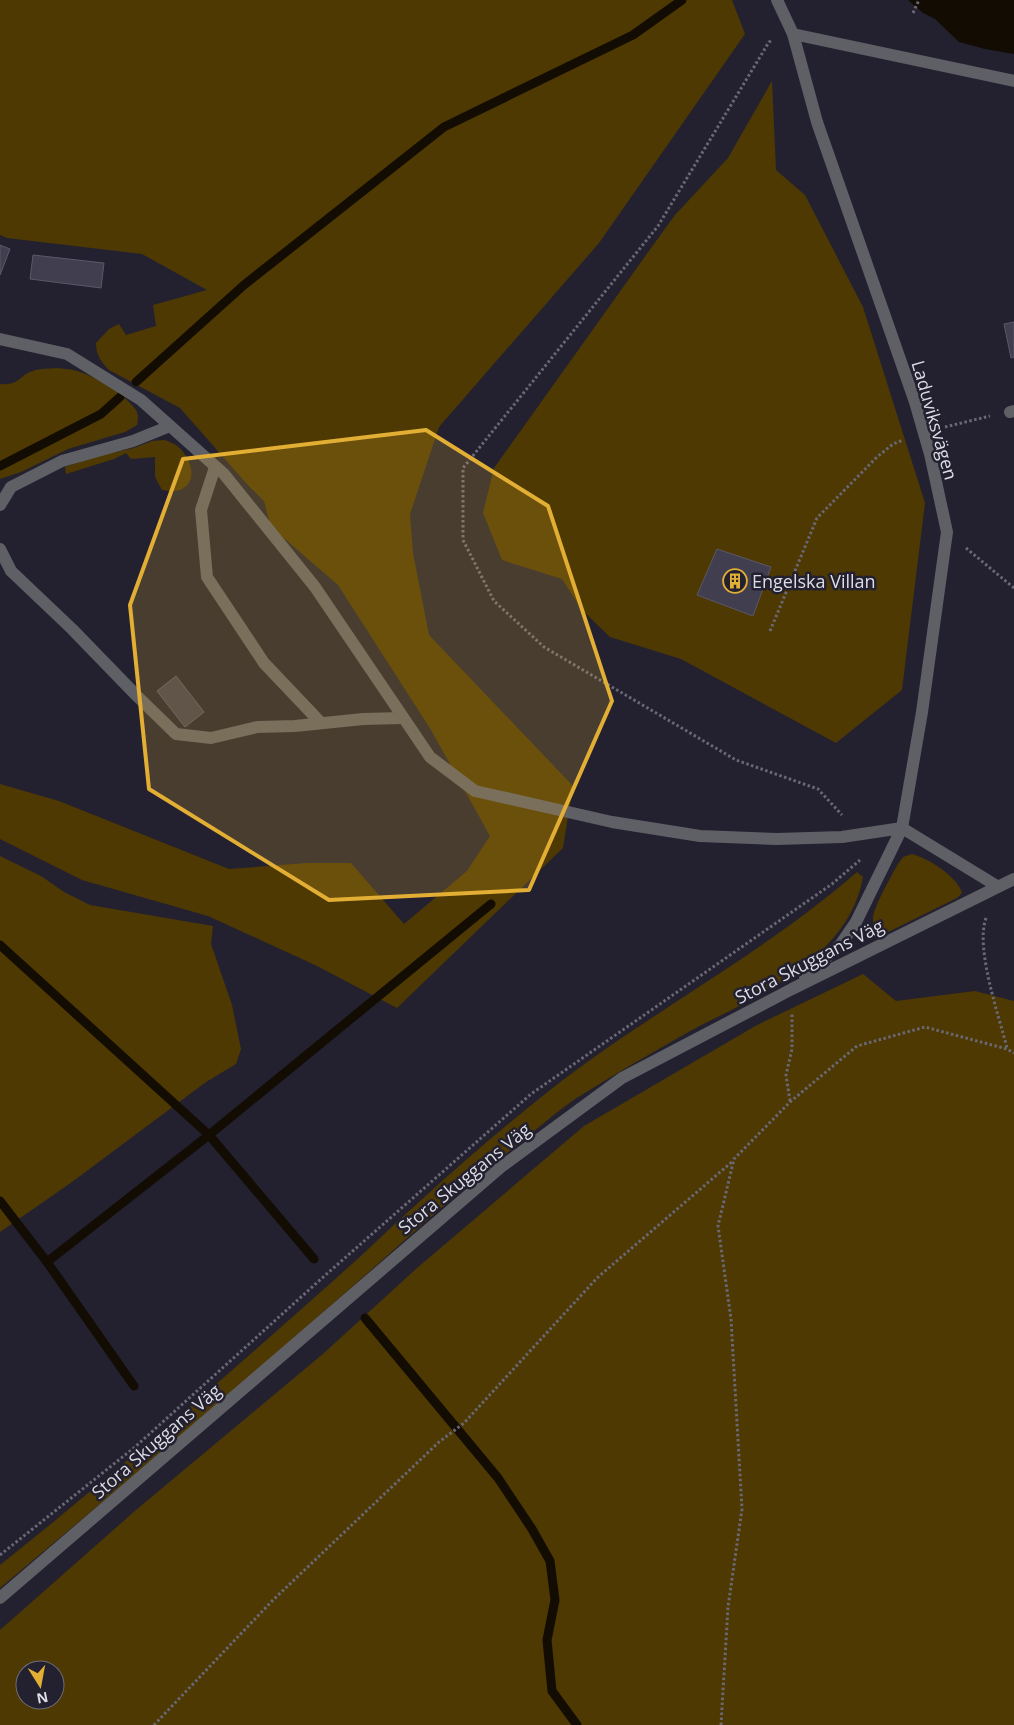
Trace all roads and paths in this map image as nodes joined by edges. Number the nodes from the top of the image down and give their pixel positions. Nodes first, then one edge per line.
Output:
1 (777, 0) edge
2 (919, 0) edge
3 (913, 13) dead end
4 (793, 34) junction
5 (1014, 81) edge
6 (0, 338) edge
7 (1012, 411) edge
8 (170, 426) junction
9 (924, 432) junction
10 (215, 467) junction
11 (0, 504) edge
12 (947, 532) junction
13 (0, 549) edge
14 (1014, 588) edge
15 (770, 631) dead end
16 (403, 718) junction
17 (321, 723) junction
18 (902, 828) junction
19 (1014, 879) edge
20 (997, 886) junction
21 (792, 989) junction
22 (1007, 1049) junction
23 (1014, 1053) edge
24 (790, 1102) junction
25 (734, 1159) junction
26 (0, 1598) edge
27 (154, 1725) edge
28 (721, 1725) edge

1 - 4 street, Laduviksvägen
2 - 3 path
4 - 5 street
4 - 9 street, Laduviksvägen
6 - 8 street
7 - 9 path
8 - 10 street
8 - 11 street
9 - 12 street, Laduviksvägen
9 - 15 path
10 - 16 street
10 - 17 street
12 - 14 path
12 - 18 street, Laduviksvägen
13 - 17 street
16 - 17 street
16 - 18 street
18 - 20 street
18 - 21 street, Laduviksvägen
19 - 20 street, Stora Skuggans Väg
20 - 21 street, Stora Skuggans Väg
20 - 22 path
21 - 24 path
21 - 26 street, Stora Skuggans Väg
22 - 23 path
22 - 24 path
24 - 25 path
25 - 27 path
25 - 28 path

